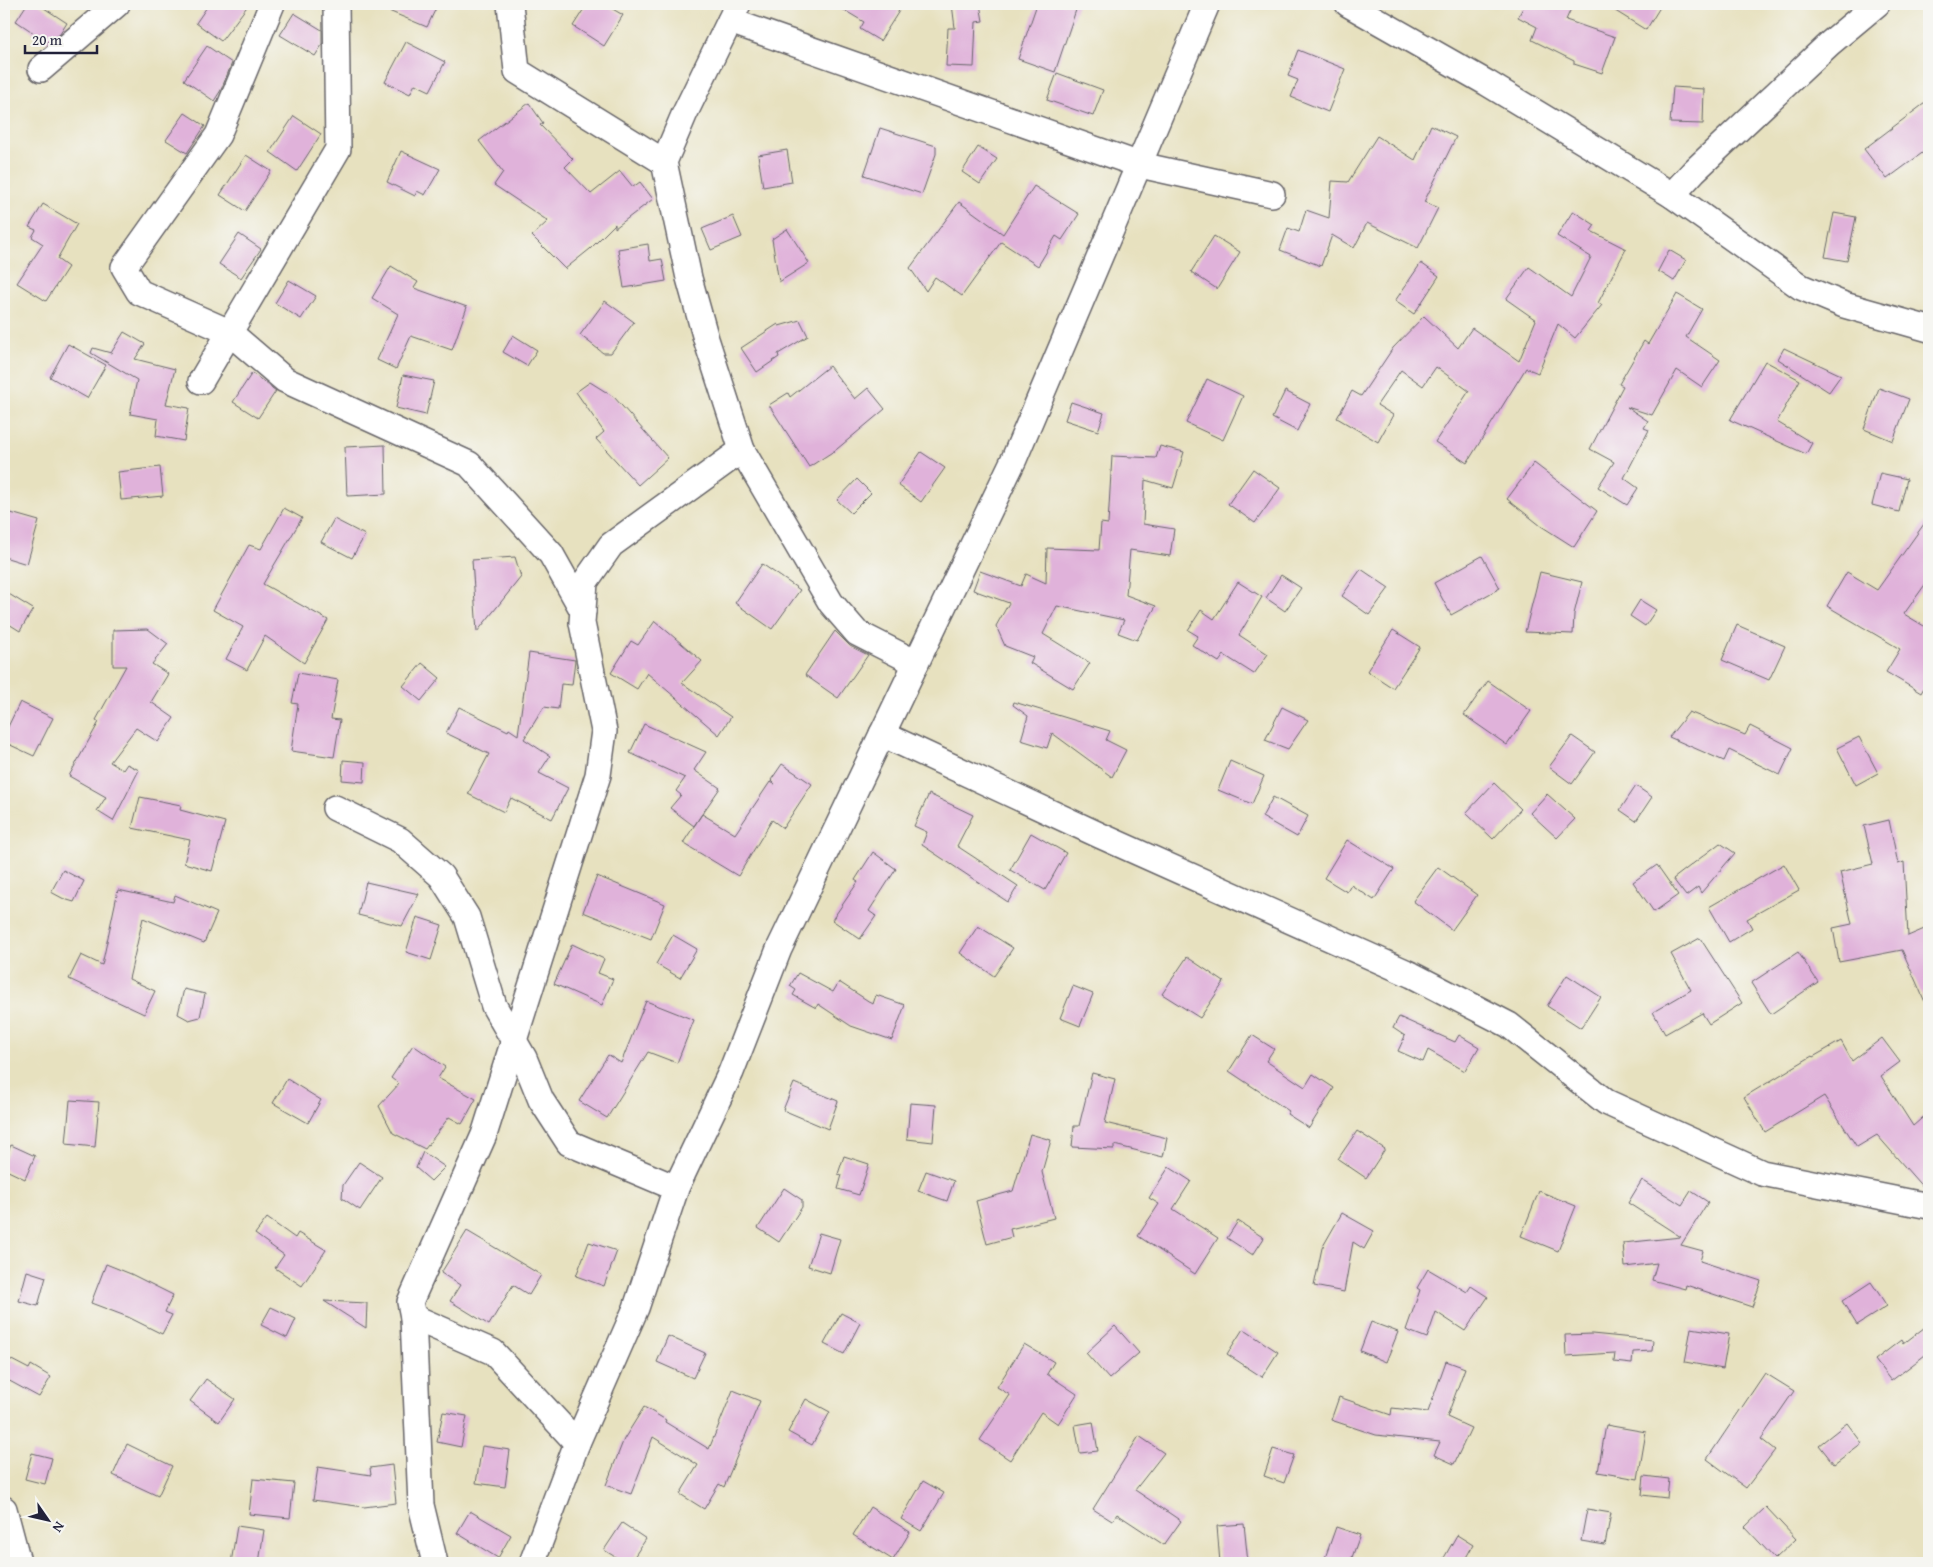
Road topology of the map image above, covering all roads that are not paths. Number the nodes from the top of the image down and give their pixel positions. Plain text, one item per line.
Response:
1 (117, 4) edge
2 (272, 4) edge
3 (336, 4) edge
4 (510, 4) edge
5 (1207, 4) edge
6 (1348, 4) edge
7 (1877, 4) edge
8 (734, 12) edge
9 (41, 69) dead end
10 (664, 162) junction
11 (1140, 165) junction
12 (1272, 194) dead end
13 (1672, 195) junction
14 (1929, 329) edge
15 (230, 332) junction
16 (201, 381) dead end
17 (742, 450) junction
18 (583, 611) junction
19 (916, 664) junction
20 (882, 734) junction
21 (335, 808) dead end
22 (515, 1042) junction
23 (676, 1188) junction
24 (1929, 1206) edge
25 (413, 1317) junction
26 (577, 1443) junction
27 (4, 1509) edge
28 (12, 1559) edge
29 (435, 1563) edge
30 (532, 1563) edge

1 - 9 street
2 - 15 street
3 - 15 street
4 - 10 street
5 - 11 street
6 - 13 street
7 - 13 street
8 - 10 street
8 - 11 street
10 - 17 street
11 - 12 street
11 - 19 street
13 - 14 street
15 - 16 street
15 - 18 street
17 - 18 street
17 - 19 street
18 - 22 street
19 - 20 street
20 - 23 street
20 - 24 street
21 - 22 street
22 - 23 street
22 - 25 street
23 - 26 street
25 - 26 street
25 - 29 street
26 - 30 street
27 - 28 street

